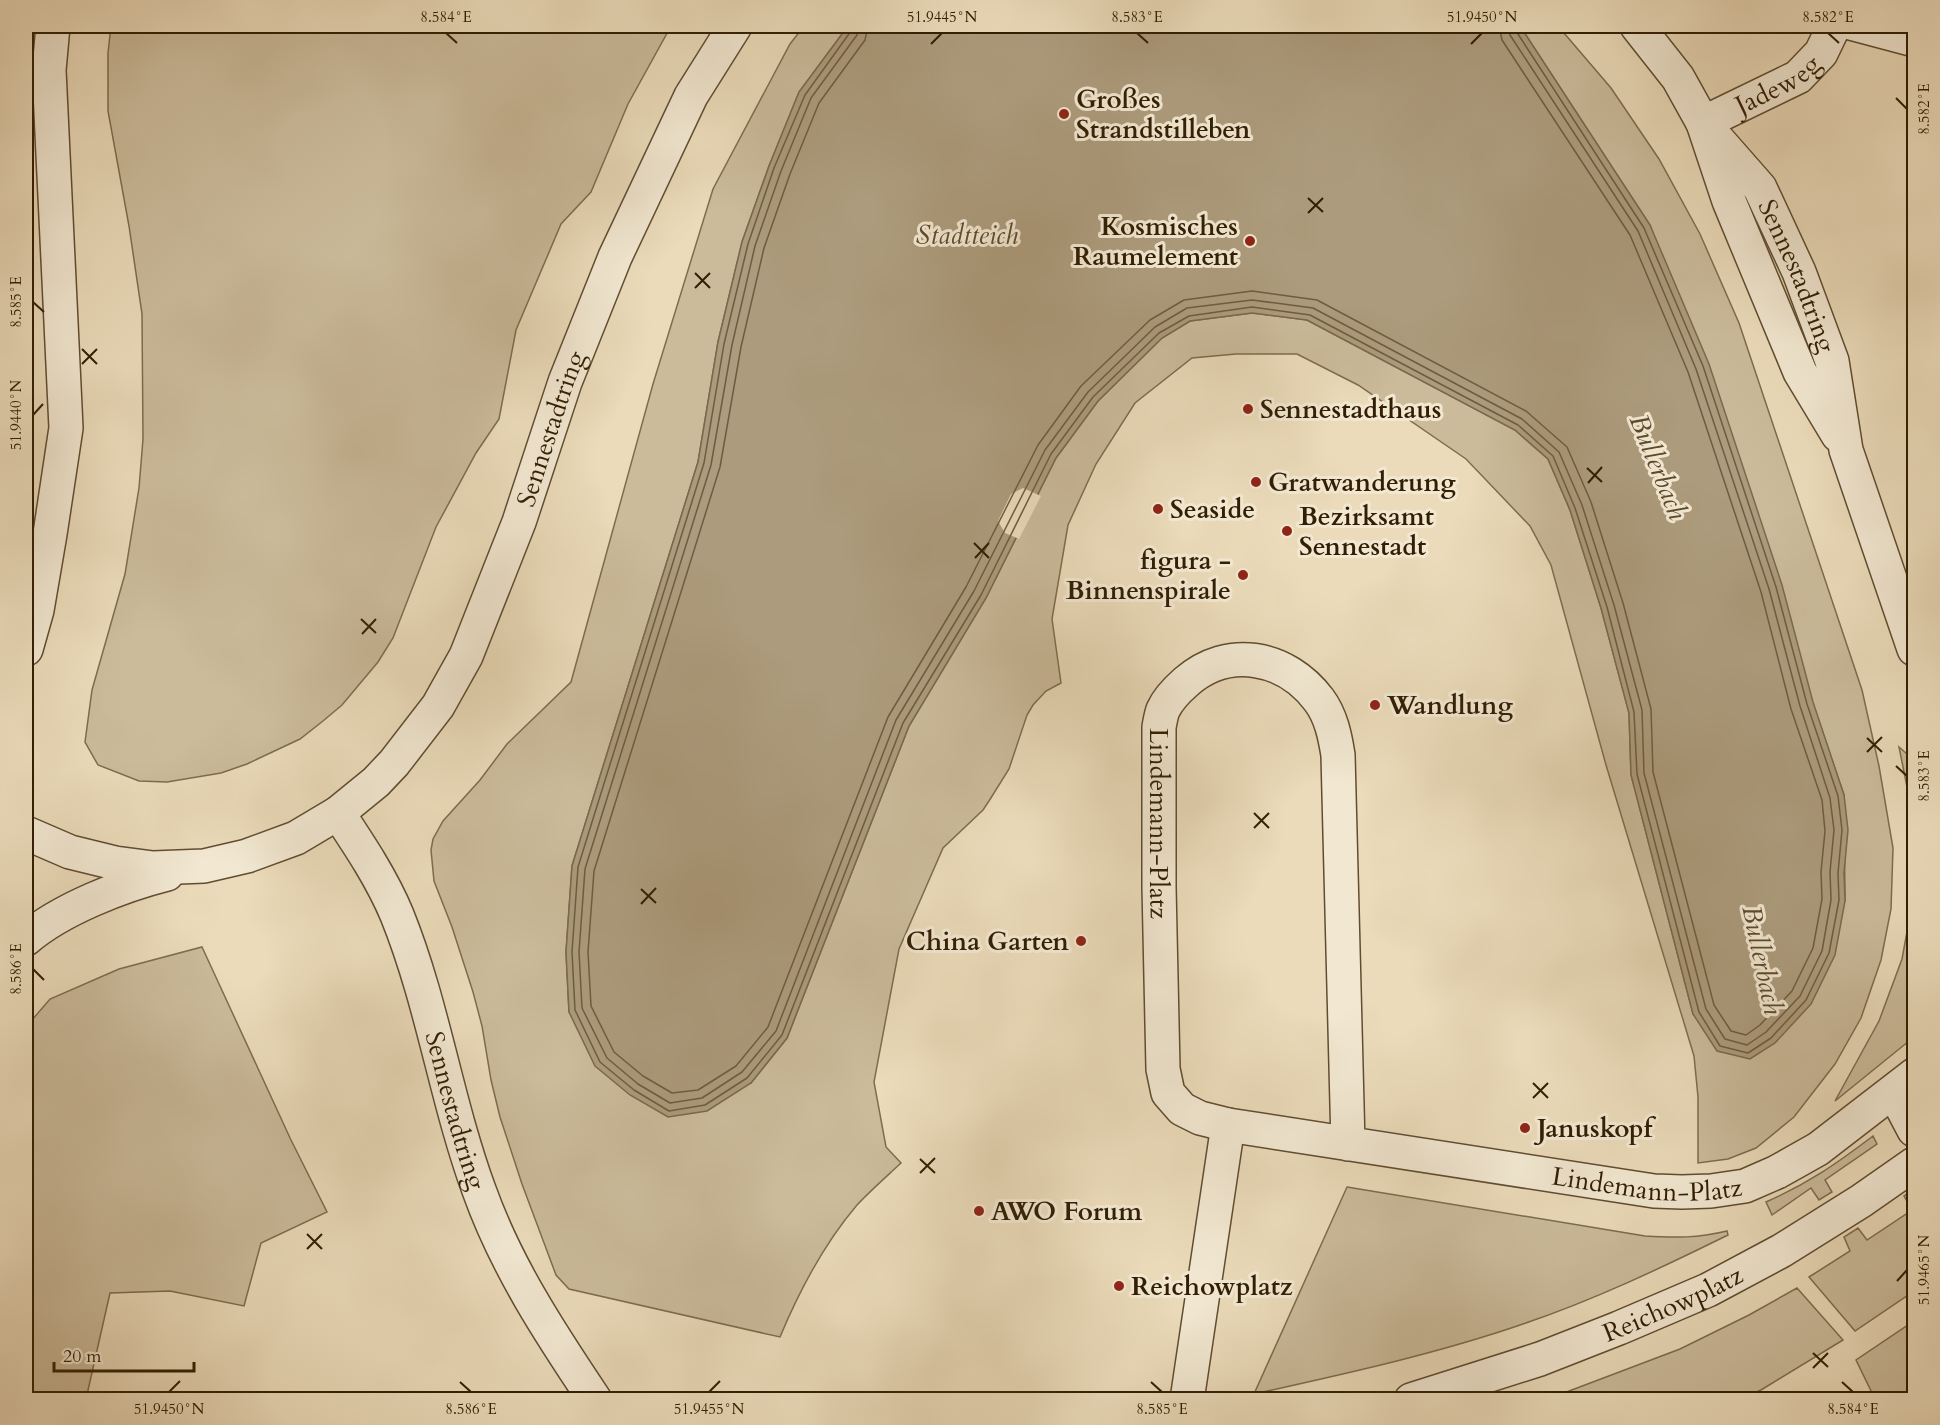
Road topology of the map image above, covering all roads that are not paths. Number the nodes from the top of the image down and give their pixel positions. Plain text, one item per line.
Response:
1 (53, 26) edge
2 (735, 26) edge
3 (1834, 26) edge
4 (1850, 26) edge
5 (1644, 28) edge
6 (1914, 44) edge
7 (1703, 123) junction
8 (26, 649) edge
9 (1914, 649) edge
10 (338, 813) junction
11 (26, 833) edge
12 (204, 866) junction
13 (26, 939) edge
14 (1904, 1084) edge
15 (1228, 1125) junction
16 (1914, 1130) edge
17 (1348, 1144) junction
18 (1914, 1164) edge
19 (595, 1400) edge
20 (1186, 1400) edge
21 (1411, 1400) edge

1 - 8 street
2 - 10 street, Sennestadtring
3 - 7 street, Jadeweg
4 - 6 lane
5 - 7 street, Sennestadtring
7 - 9 street, Sennestadtring
10 - 12 street, Sennestadtring
10 - 19 street, Sennestadtring
11 - 12 street, Sennestadtring
12 - 13 street
14 - 16 street
14 - 17 street, Lindemann-Platz
15 - 17 street, Lindemann-Platz
15 - 17 street, Lindemann-Platz
15 - 20 street
18 - 21 street, Reichowplatz

